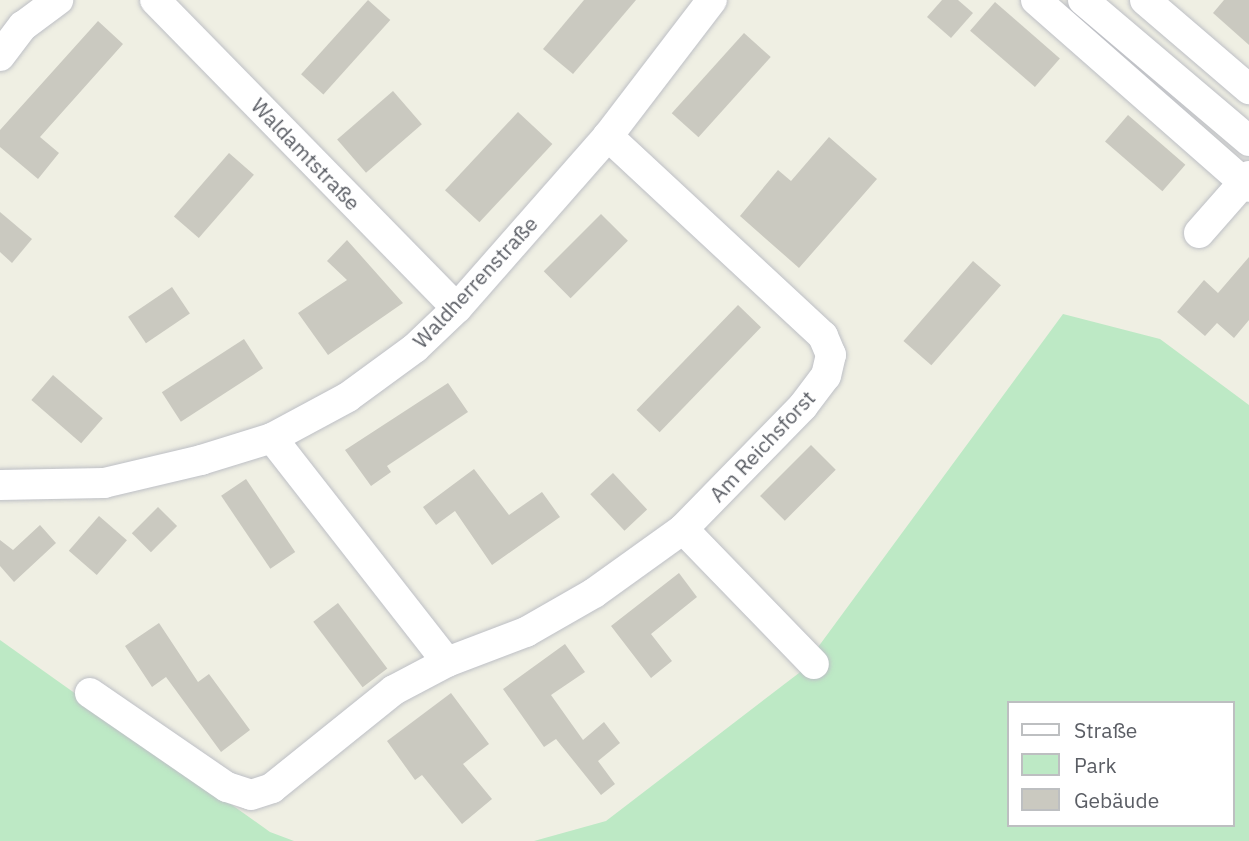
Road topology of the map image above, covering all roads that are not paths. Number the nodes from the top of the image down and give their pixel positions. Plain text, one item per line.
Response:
1 (58, 0) edge
2 (155, 0) edge
3 (712, 0) edge
4 (1036, 0) edge
5 (1083, 0) edge
6 (1145, 0) edge
7 (0, 56) edge
8 (1249, 89) edge
9 (608, 136) junction
10 (1249, 141) edge
11 (1247, 182) edge
12 (1199, 233) dead end
13 (457, 308) junction
14 (272, 438) junction
15 (0, 485) edge
16 (683, 529) junction
17 (447, 663) junction
18 (814, 664) dead end
19 (90, 693) dead end

1 - 7 street
2 - 13 street, Waldamtstraße
3 - 9 street, Waldherrenstraße
4 - 11 street
5 - 10 street
6 - 8 street
9 - 13 street, Waldherrenstraße
9 - 16 street, Am Reichsforst
11 - 12 street
13 - 14 street, Waldherrenstraße
14 - 15 street, Waldherrenstraße
14 - 17 street
16 - 17 street, Am Reichsforst
16 - 18 street
17 - 19 street, Am Reichsforst

